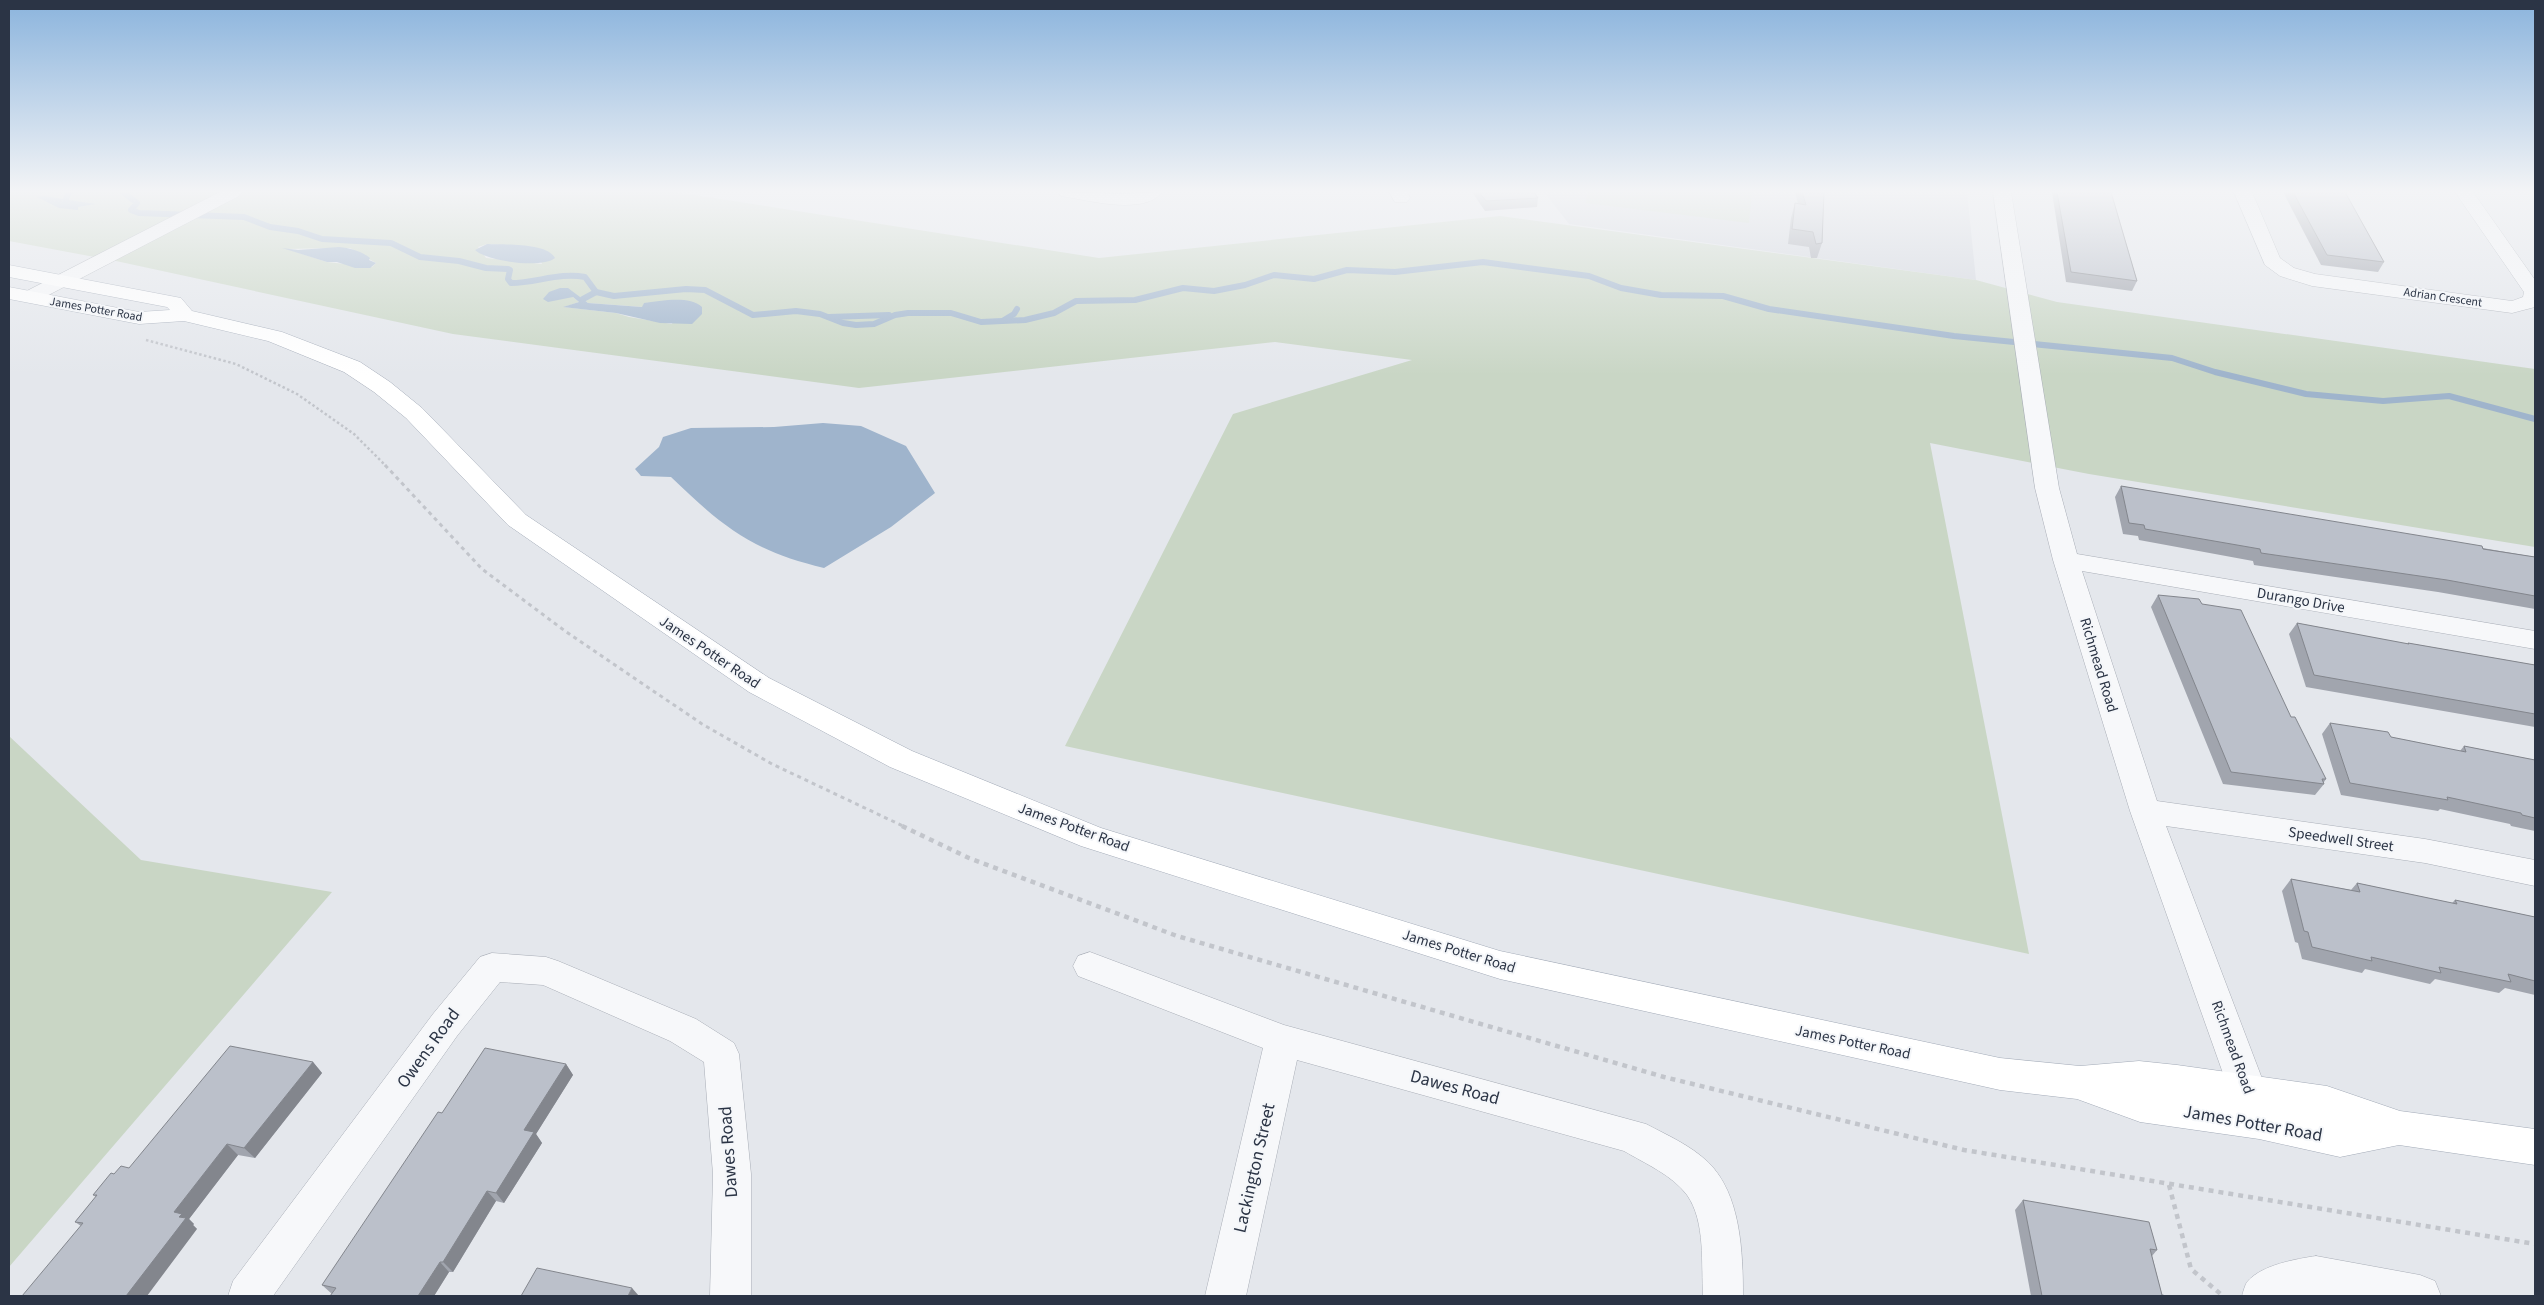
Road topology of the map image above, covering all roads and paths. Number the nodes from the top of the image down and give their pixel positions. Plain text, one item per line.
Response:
1 (115, 253) edge
2 (2011, 253) edge
3 (2269, 253) edge
4 (2507, 253) edge
5 (9, 271) edge
6 (63, 280) junction
7 (9, 293) edge
8 (30, 297) junction
9 (184, 315) junction
10 (139, 338) dead end
11 (2066, 560) junction
12 (2535, 640) edge
13 (2145, 811) junction
14 (2535, 873) edge
15 (1090, 966) dead end
16 (682, 1030) joint
17 (1283, 1040) junction
18 (2254, 1107) junction
19 (2535, 1148) edge
20 (2169, 1185) junction
21 (2535, 1244) edge
22 (248, 1296) edge
23 (731, 1296) edge
24 (1225, 1296) edge
25 (1723, 1296) edge
26 (2223, 1296) edge
27 (2262, 1296) edge
28 (2420, 1296) edge

1 - 6 street
2 - 11 street, Richmead Road
3 - 4 street, Adrian Crescent
5 - 6 main road, James Potter Road
6 - 8 street
6 - 9 main road, James Potter Road
7 - 8 main road, James Potter Road
8 - 9 main road, James Potter Road
9 - 18 main road, James Potter Road
10 - 20 path
11 - 12 street, Durango Drive
11 - 13 street, Richmead Road
13 - 14 street, Speedwell Street
13 - 18 street, Richmead Road
15 - 17 street, Dawes Road
16 - 22 street, Owens Road
16 - 23 street, Dawes Road
17 - 24 street, Lackington Street
17 - 25 street, Dawes Road
18 - 19 main road, James Potter Road
20 - 21 path
20 - 26 path
27 - 28 street

